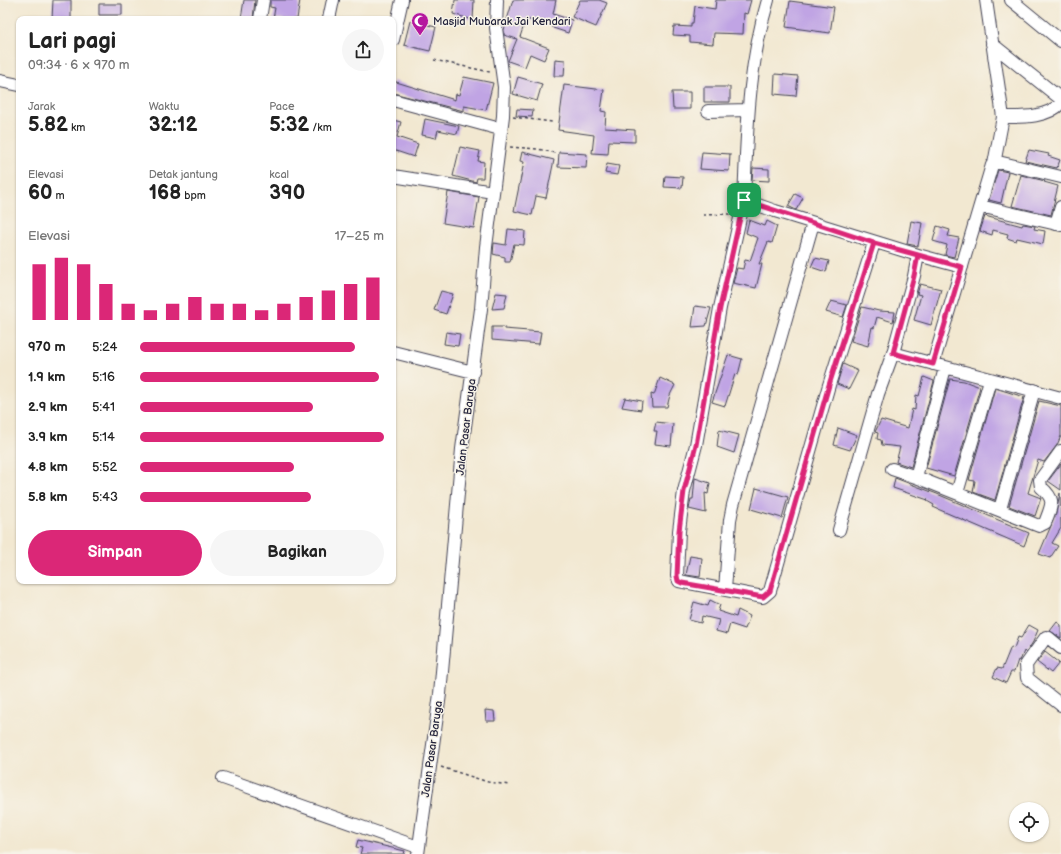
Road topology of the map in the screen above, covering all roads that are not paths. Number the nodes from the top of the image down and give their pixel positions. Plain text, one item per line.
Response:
1 (263, 0) edge
2 (333, 0) edge
3 (402, 0) edge
4 (497, 0) edge
5 (768, 0) edge
6 (986, 0) edge
7 (1011, 0) edge
8 (260, 16) edge
9 (330, 16) edge
10 (396, 27) edge
11 (1061, 41) edge
12 (992, 44) junction
13 (0, 81) edge
14 (16, 84) edge
15 (1061, 100) edge
16 (396, 101) edge
17 (1061, 103) edge
18 (748, 110) junction
19 (708, 111) dead end
20 (1003, 117) junction
21 (500, 129) junction
22 (994, 164) junction
23 (396, 176) edge
24 (1061, 177) edge
25 (493, 192) junction
26 (744, 200) junction
27 (980, 206) junction
28 (1061, 207) edge
29 (813, 223) junction
30 (1059, 224) edge
31 (874, 243) junction
32 (918, 255) junction
33 (962, 267) junction
34 (396, 353) edge
35 (893, 353) junction
36 (933, 364) junction
37 (946, 368) junction
38 (473, 372) junction
39 (990, 380) junction
40 (1034, 390) junction
41 (1061, 398) edge
42 (1061, 451) edge
43 (892, 469) dead end
44 (916, 476) junction
45 (957, 492) junction
46 (1000, 509) junction
47 (839, 530) dead end
48 (725, 590) junction
49 (1061, 648) edge
50 (1061, 705) edge
51 (223, 778) dead end
52 (418, 851) edge

1 - 8 street
2 - 9 street
3 - 10 street
4 - 21 street, Jalan Pasar Baruga
5 - 18 street
6 - 12 street
7 - 11 street
12 - 15 street
12 - 20 street
13 - 14 street
16 - 21 street
17 - 20 street
18 - 19 street
18 - 26 street
20 - 22 street
21 - 25 street, Jalan Pasar Baruga
22 - 24 street
22 - 27 street
23 - 25 street
25 - 38 street, Jalan Pasar Baruga
26 - 29 street
26 - 48 street
27 - 30 street
27 - 33 street
28 - 30 street
29 - 31 street
29 - 48 street
31 - 32 street
31 - 48 street
32 - 33 street
32 - 35 street
33 - 36 street
34 - 38 street
35 - 36 street
35 - 47 street
36 - 37 street
37 - 39 street
37 - 44 street
38 - 52 street, Jalan Pasar Baruga
39 - 40 street
39 - 45 street
40 - 41 street
40 - 46 street
42 - 46 street
43 - 44 street
44 - 45 street
45 - 46 street
49 - 50 street
51 - 52 street

